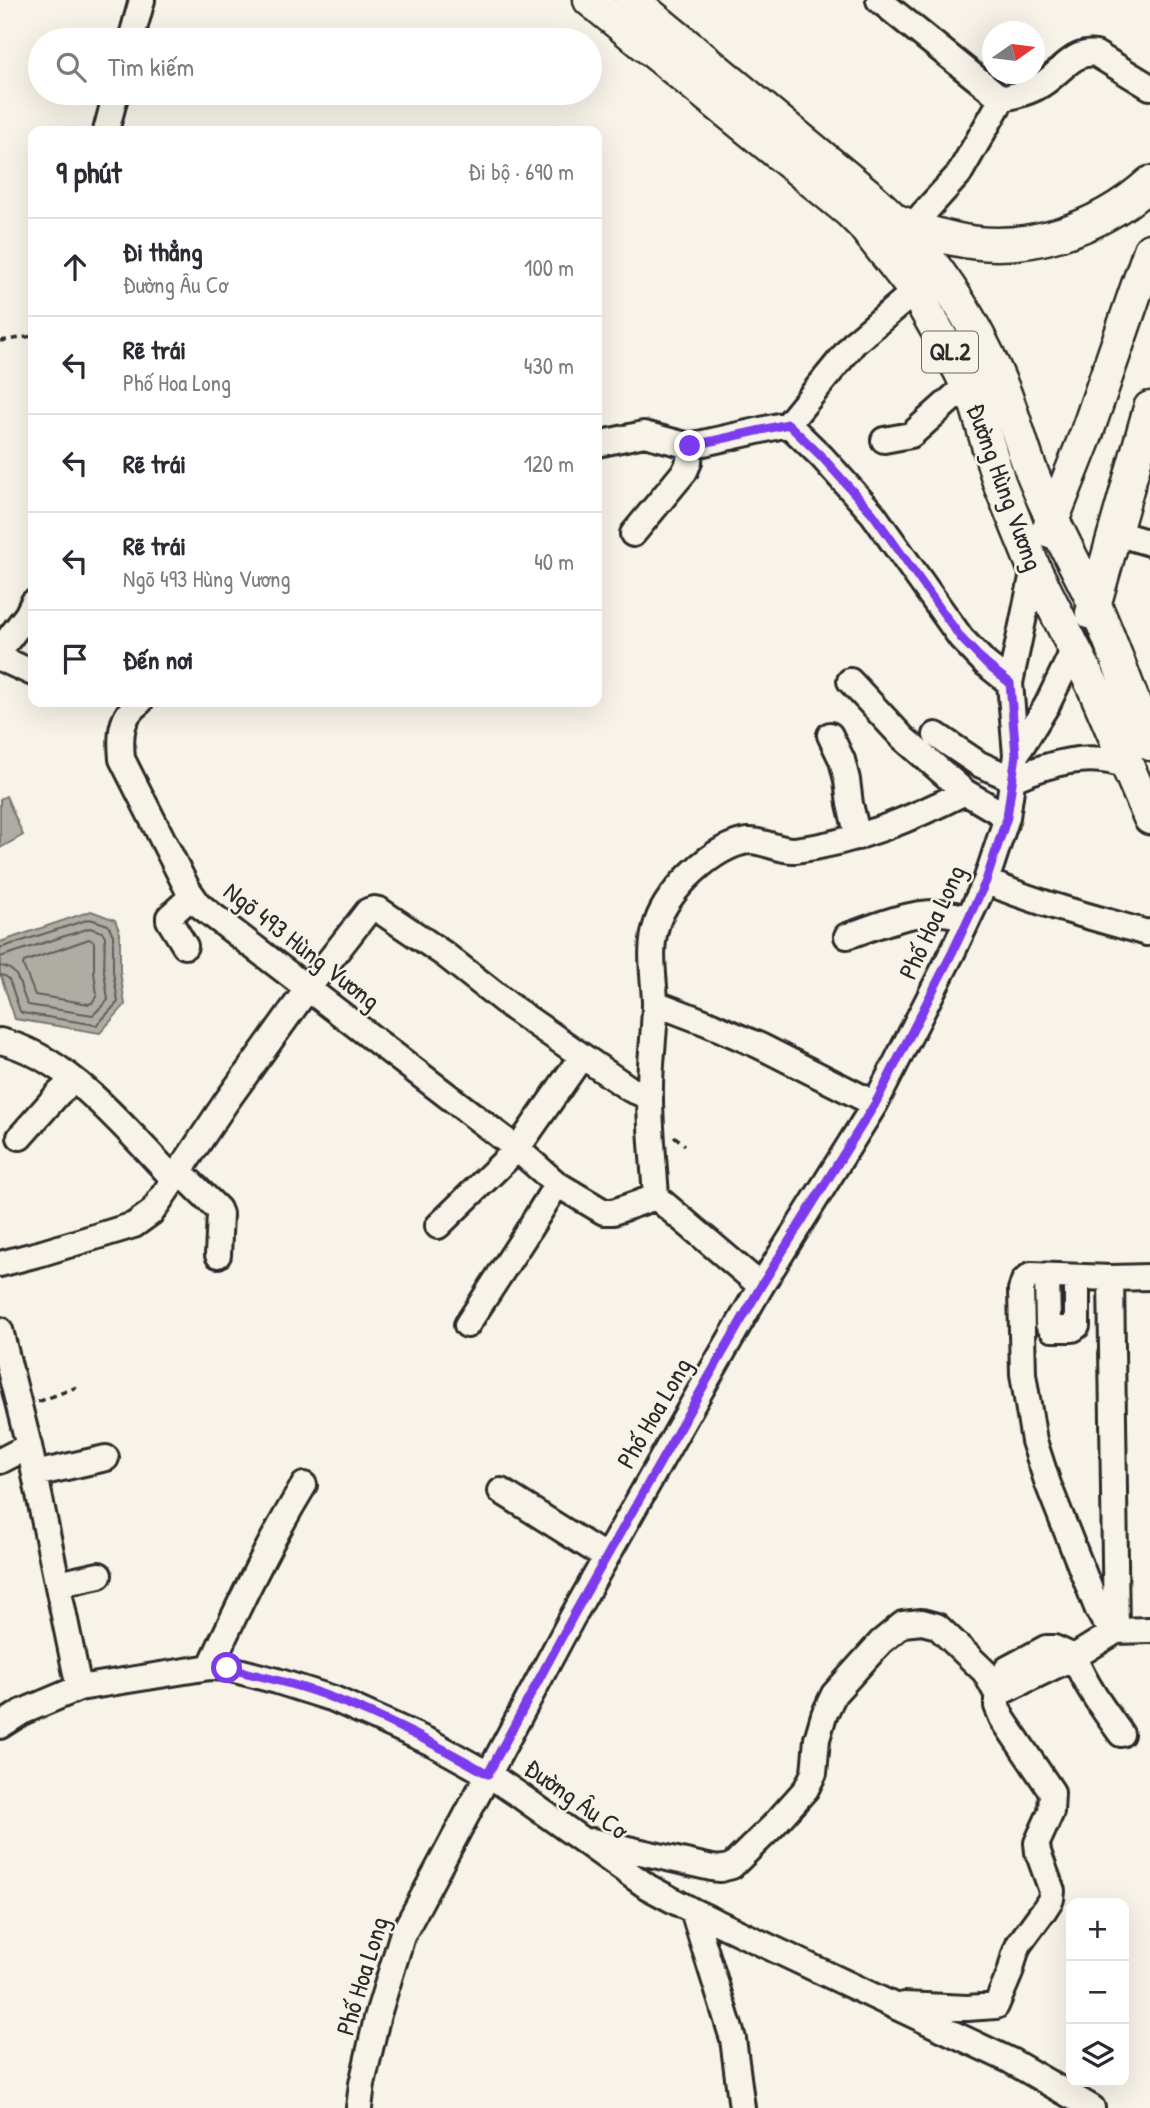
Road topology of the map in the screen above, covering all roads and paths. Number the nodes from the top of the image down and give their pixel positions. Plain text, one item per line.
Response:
1 (142, 0) edge
2 (590, 0) edge
3 (632, 0) edge
4 (878, 0) edge
5 (134, 28) edge
6 (1150, 87) edge
7 (1002, 99) junction
8 (113, 105) edge
9 (107, 126) edge
10 (1150, 183) edge
11 (894, 230) junction
12 (1150, 250) edge
13 (915, 291) junction
14 (28, 337) edge
15 (0, 341) edge
16 (967, 385) junction
17 (1150, 408) edge
18 (788, 424) junction
19 (884, 440) dead end
20 (602, 443) edge
21 (690, 446) junction
22 (1052, 520) junction
23 (1115, 533) junction
24 (634, 534) dead end
25 (1150, 543) edge
26 (1034, 568) junction
27 (1096, 606) junction
28 (28, 613) edge
29 (1074, 649) junction
30 (0, 650) edge
31 (0, 658) edge
32 (28, 671) edge
33 (850, 681) dead end
34 (1010, 683) junction
35 (1139, 687) edge
36 (125, 707) edge
37 (830, 735) dead end
38 (936, 735) dead end
39 (1150, 744) edge
40 (1016, 755) junction
41 (1128, 767) junction
42 (1013, 779) junction
43 (965, 792) junction
44 (1007, 817) junction
45 (1150, 818) edge
46 (859, 837) junction
47 (986, 881) junction
48 (192, 896) junction
49 (968, 918) junction
50 (1149, 935) edge
51 (847, 936) dead end
52 (185, 946) dead end
53 (308, 988) junction
54 (655, 1003) junction
55 (0, 1041) edge
56 (582, 1056) junction
57 (74, 1080) junction
58 (650, 1097) junction
59 (875, 1104) junction
60 (20, 1137) dead end
61 (517, 1149) junction
62 (176, 1174) junction
63 (557, 1184) junction
64 (656, 1198) junction
65 (438, 1226) dead end
66 (218, 1255) dead end
67 (0, 1264) edge
68 (1047, 1276) junction
69 (1077, 1277) junction
70 (1150, 1277) edge
71 (1111, 1278) junction
72 (761, 1286) junction
73 (467, 1325) dead end
74 (0, 1330) edge
75 (77, 1387) dead end
76 (20, 1409) junction
77 (29, 1446) junction
78 (106, 1458) dead end
79 (0, 1461) edge
80 (35, 1474) junction
81 (304, 1485) dead end
82 (501, 1491) dead end
83 (606, 1557) junction
84 (99, 1575) dead end
85 (58, 1584) junction
86 (1150, 1630) edge
87 (1116, 1632) junction
88 (1074, 1657) junction
89 (210, 1667) junction
90 (1007, 1669) dead end
91 (79, 1688) junction
92 (997, 1694) junction
93 (0, 1726) edge
94 (1121, 1734) dead end
95 (488, 1774) junction
96 (581, 1839) junction
97 (693, 1911) junction
98 (889, 2004) junction
99 (359, 2108) edge
100 (742, 2108) edge
101 (1092, 2108) edge

1 - 5 street
2 - 11 main road, Đường Hùng Vương / QL.2
3 - 11 main road, Đường Hùng Vương / QL.2
4 - 7 street
6 - 7 street
7 - 11 street
8 - 9 street
10 - 11 main road
11 - 13 main road, Đường Hùng Vương / QL.2
11 - 22 main road, Đường Hùng Vương / QL.2
12 - 22 main road
13 - 16 main road, Đường Hùng Vương / QL.2
13 - 18 street
14 - 15 path
16 - 19 street
16 - 26 main road, Đường Hùng Vương / QL.2
17 - 23 main road
18 - 21 street
18 - 34 street
20 - 21 street
21 - 24 street
22 - 26 main road
22 - 27 main road, Đường Hùng Vương / QL.2
23 - 25 street
23 - 27 main road
26 - 29 main road, Đường Hùng Vương / QL.2
26 - 34 street, Phố Hoa Long
27 - 29 main road
27 - 35 main road, Đường Hùng Vương / QL.2
28 - 30 street
29 - 40 street, Phố Hoa Long
29 - 41 main road, Đường Hùng Vương / QL.2
31 - 32 street
33 - 43 street
34 - 40 street, Phố Hoa Long
35 - 39 main road, Đường Hùng Vương / QL.2
36 - 48 street, Ngõ 493 Hùng Vương
37 - 46 street
38 - 42 street
40 - 42 street, Phố Hoa Long
41 - 42 street
41 - 45 main road, Đường Hùng Vương / QL.2
42 - 44 street, Phố Hoa Long
43 - 44 street
43 - 46 street
44 - 47 street, Phố Hoa Long
46 - 54 street
47 - 49 street, Phố Hoa Long
47 - 50 street
48 - 52 street
48 - 53 street, Ngõ 493 Hùng Vương
49 - 51 street
49 - 59 street, Phố Hoa Long
53 - 56 street
53 - 61 street, Ngõ 493 Hùng Vương
53 - 62 street
54 - 58 street
54 - 59 street
55 - 57 street
56 - 58 street
56 - 61 street
57 - 60 street
57 - 62 street
58 - 64 street
59 - 72 street, Phố Hoa Long
61 - 63 street, Ngõ 493 Hùng Vương
61 - 65 street
62 - 66 street
62 - 67 street
63 - 64 street, Ngõ 493 Hùng Vương
63 - 73 street
64 - 72 street
68 - 69 street
68 - 69 street
68 - 87 street
69 - 71 street
70 - 71 street
71 - 87 street
72 - 83 street, Phố Hoa Long
74 - 76 street
75 - 76 path
76 - 77 street
77 - 79 street
77 - 80 street
78 - 80 street
80 - 85 street
81 - 89 street
82 - 83 street
83 - 95 street, Phố Hoa Long
84 - 85 street
85 - 91 street
86 - 87 street
87 - 88 street
88 - 90 street
88 - 92 street
88 - 94 street
89 - 91 street, Đường Âu Cơ
89 - 95 street, Đường Âu Cơ
91 - 93 street, Đường Âu Cơ
92 - 96 street
92 - 98 street
95 - 96 street, Đường Âu Cơ
95 - 99 street, Phố Hoa Long
96 - 97 street, Đường Âu Cơ
97 - 98 street, Đường Âu Cơ
97 - 100 street
98 - 101 street, Đường Âu Cơ

